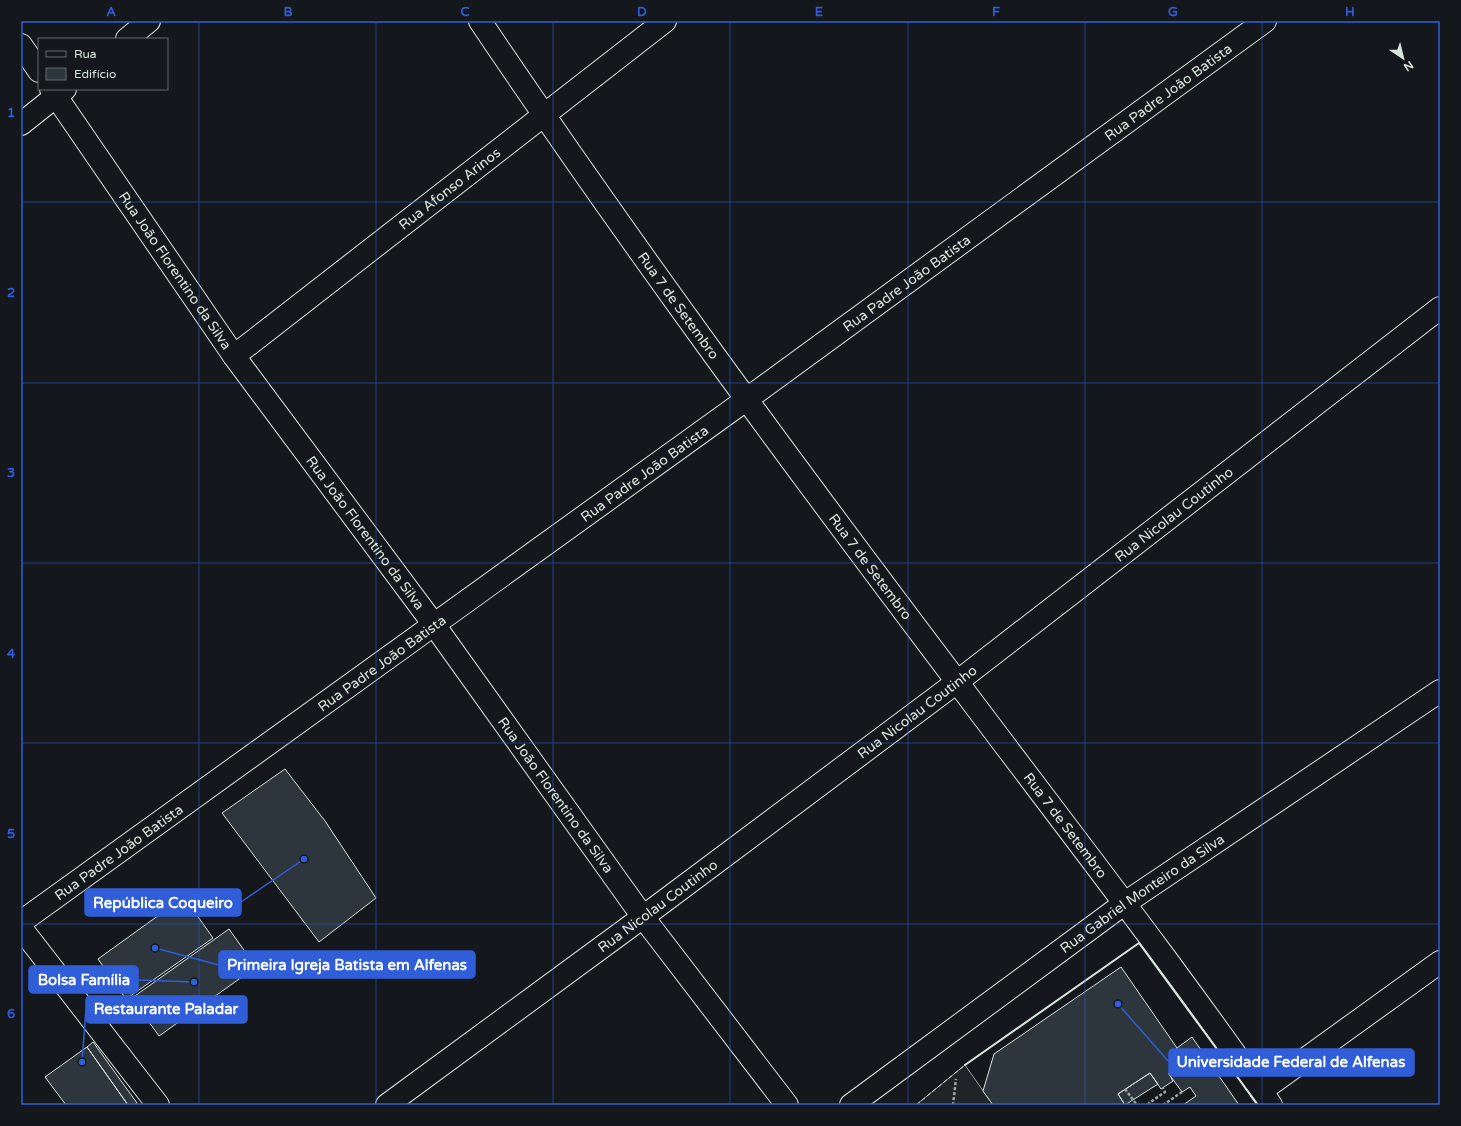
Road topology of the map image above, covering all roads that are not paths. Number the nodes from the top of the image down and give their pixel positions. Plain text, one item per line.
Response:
1 (149, 21) edge
2 (480, 21) edge
3 (665, 21) edge
4 (1264, 21) edge
5 (128, 38) edge
6 (21, 45) edge
7 (38, 70) edge
8 (57, 91) edge
9 (544, 116) junction
10 (21, 124) edge
11 (1440, 308) edge
12 (234, 356) junction
13 (748, 400) junction
14 (435, 626) junction
15 (956, 682) junction
16 (1440, 691) edge
17 (1125, 903) junction
18 (643, 917) junction
19 (21, 922) edge
20 (21, 928) edge
21 (1440, 962) edge
22 (1266, 1098) edge
23 (158, 1105) edge
24 (387, 1105) edge
25 (787, 1105) edge
26 (852, 1105) edge

1 - 5 street
2 - 9 street, Rua 7 de Setembro
3 - 9 street, Rua Afonso Arinos
4 - 13 street, Rua Padre João Batista
6 - 7 street
8 - 10 street
8 - 12 street, Rua João Florentino da Silva
9 - 12 street, Rua Afonso Arinos
9 - 13 street, Rua 7 de Setembro
11 - 15 street, Rua Nicolau Coutinho
12 - 14 street, Rua João Florentino da Silva
13 - 14 street, Rua Padre João Batista
13 - 15 street, Rua 7 de Setembro
14 - 18 street, Rua João Florentino da Silva
14 - 19 street, Rua Padre João Batista
15 - 17 street, Rua 7 de Setembro
15 - 18 street, Rua Nicolau Coutinho
16 - 17 street, Rua Gabriel Monteiro da Silva
17 - 22 street, Rua 7 de Setembro
17 - 26 street, Rua Gabriel Monteiro da Silva
18 - 24 street, Rua Nicolau Coutinho
18 - 25 street, Rua João Florentino da Silva
20 - 23 street
21 - 22 street

